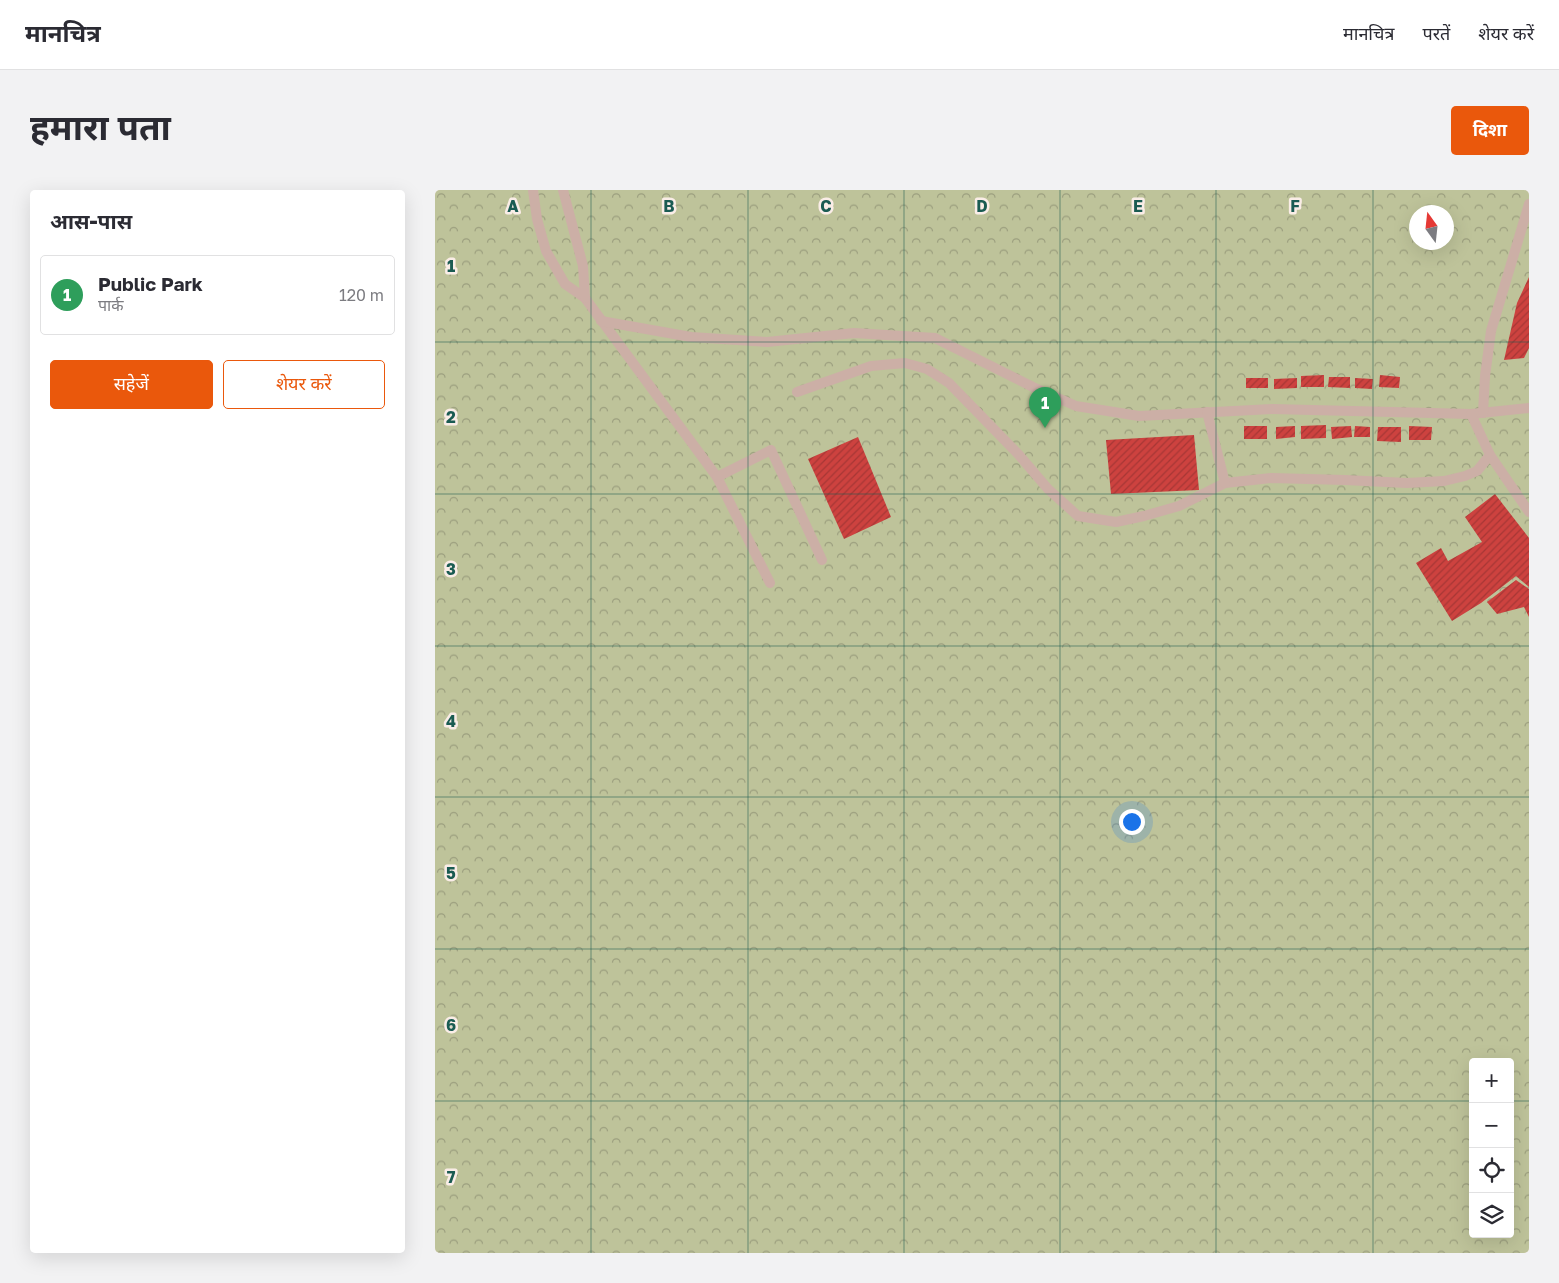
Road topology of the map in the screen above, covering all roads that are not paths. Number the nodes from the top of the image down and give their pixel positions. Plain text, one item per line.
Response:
1 (533, 190) edge
2 (563, 190) edge
3 (1529, 204) edge
4 (585, 298) junction
5 (601, 321) junction
6 (797, 392) dead end
7 (1529, 408) edge
8 (1207, 412) junction
9 (1483, 413) junction
10 (1471, 414) junction
11 (1490, 455) junction
12 (717, 477) junction
13 (1225, 483) junction
14 (1529, 512) edge
15 (822, 560) dead end
16 (771, 583) dead end

1 - 4 lane
2 - 4 lane
3 - 9 lane
4 - 5 lane
5 - 8 lane
5 - 12 lane
6 - 13 lane
7 - 9 lane
8 - 10 lane
8 - 13 lane
9 - 10 lane
10 - 11 lane
11 - 13 lane
11 - 14 lane
12 - 15 lane
12 - 16 lane

